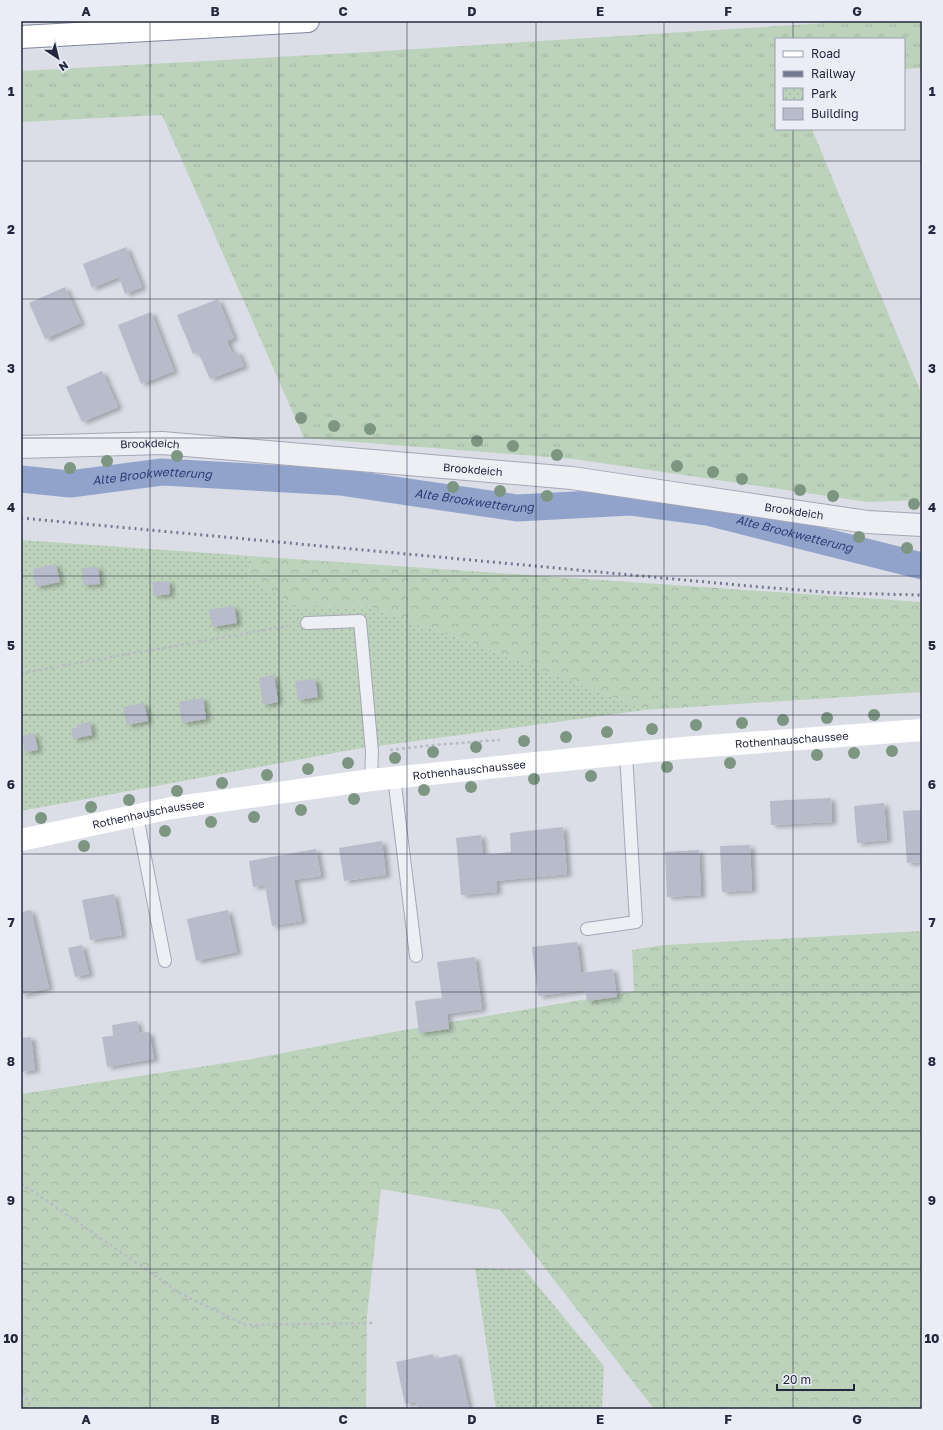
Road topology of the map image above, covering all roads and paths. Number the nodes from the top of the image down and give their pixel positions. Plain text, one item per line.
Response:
1 (308, 21) edge
2 (21, 37) edge
3 (21, 447) edge
4 (922, 525) edge
5 (307, 623) joint
6 (21, 673) edge
7 (922, 730) edge
8 (626, 754) junction
9 (394, 777) junction
10 (371, 780) junction
11 (137, 816) junction
12 (21, 840) edge
13 (587, 929) dead end
14 (416, 956) dead end
15 (165, 961) dead end
16 (21, 1183) edge
17 (375, 1322) dead end
18 (21, 1386) edge
19 (32, 1409) edge

1 - 2 main road
3 - 4 street, Brookdeich
5 - 6 path
5 - 10 lane
7 - 8 main road, Rothenhauschaussee
8 - 9 main road, Rothenhauschaussee
8 - 13 lane
9 - 10 main road, Rothenhauschaussee
9 - 14 lane
10 - 11 main road, Rothenhauschaussee
11 - 12 main road, Rothenhauschaussee
11 - 15 lane
16 - 17 path
18 - 19 path

